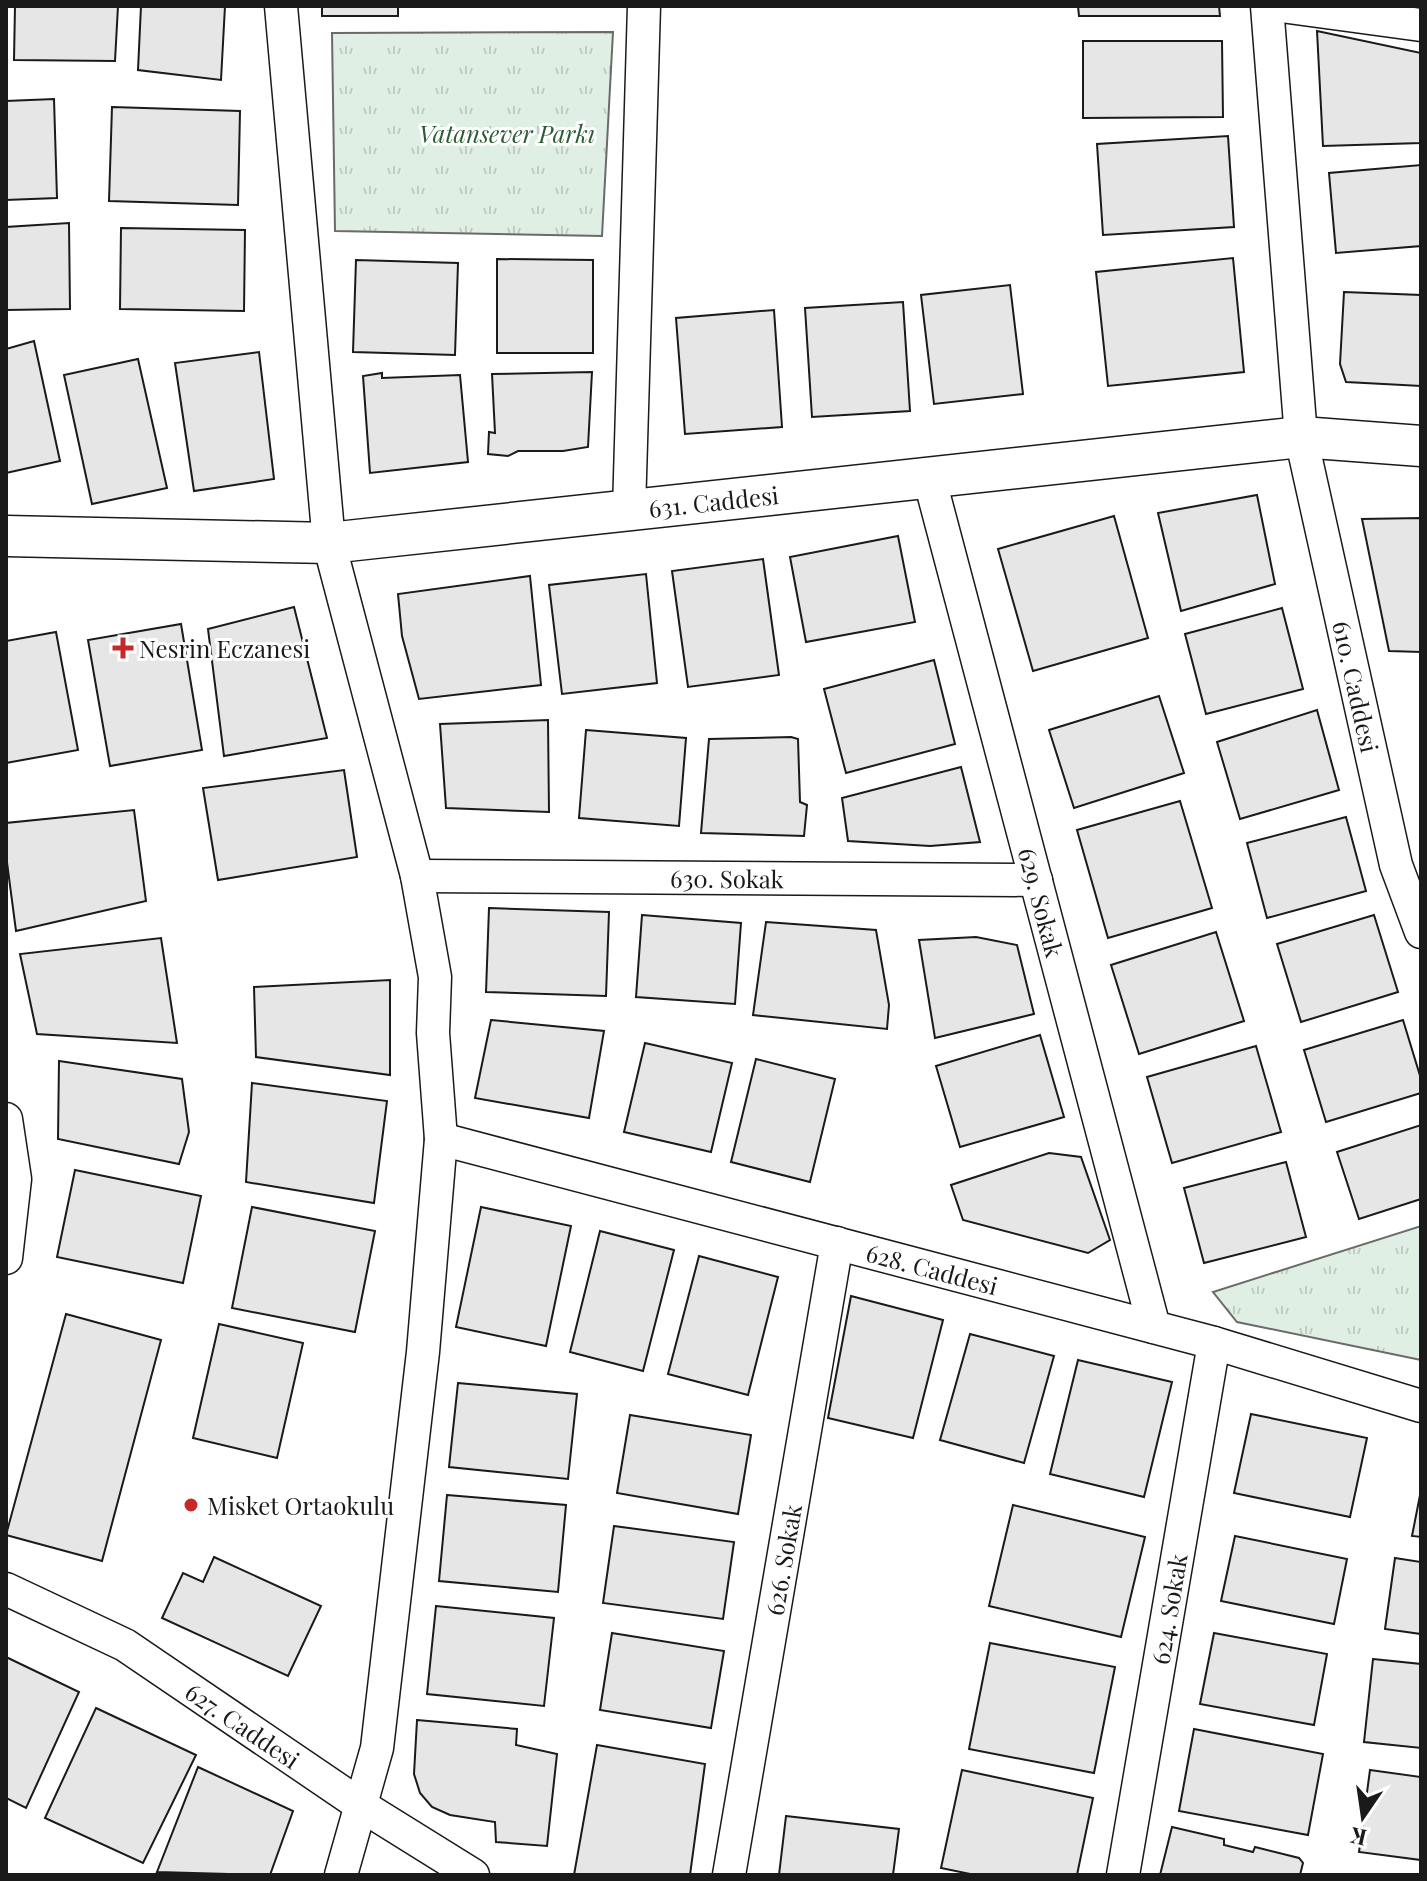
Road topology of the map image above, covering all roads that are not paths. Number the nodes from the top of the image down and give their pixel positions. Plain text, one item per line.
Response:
1 (281, 6) edge
2 (644, 6) edge
3 (1267, 6) edge
4 (1281, 6) edge
5 (1421, 25) edge
6 (1301, 437) junction
7 (1421, 446) edge
8 (929, 477) junction
9 (629, 510) junction
10 (6, 536) edge
11 (329, 543) junction
12 (1408, 866) edge
13 (417, 876) junction
14 (1036, 880) junction
15 (1421, 932) edge
16 (6, 1119) edge
17 (441, 1139) junction
18 (837, 1243) junction
19 (6, 1258) edge
20 (1154, 1327) junction
21 (1214, 1343) junction
22 (1421, 1406) edge
23 (6, 1589) edge
24 (362, 1806) junction
25 (341, 1875) edge
26 (473, 1875) edge
27 (729, 1875) edge
28 (1123, 1875) edge

1 - 11 street
2 - 9 street
3 - 6 street, 610. Caddesi
4 - 5 street
6 - 7 street, 631. Caddesi
6 - 8 street, 631. Caddesi
6 - 12 street, 610. Caddesi
8 - 9 street, 631. Caddesi
8 - 14 street, 629. Sokak
9 - 11 street, 631. Caddesi
10 - 11 street, 631. Caddesi
11 - 13 street
12 - 15 street, 610. Caddesi
13 - 14 street, 630. Sokak
13 - 17 street
14 - 20 street, 629. Sokak
16 - 19 street
17 - 18 street, 628. Caddesi
17 - 24 street
18 - 20 street, 628. Caddesi
18 - 27 street, 626. Sokak
20 - 21 street, 628. Caddesi
21 - 22 street, 628. Caddesi
21 - 28 street, 624. Sokak
23 - 24 street, 627. Caddesi
24 - 25 street
24 - 26 street, 627. Caddesi

